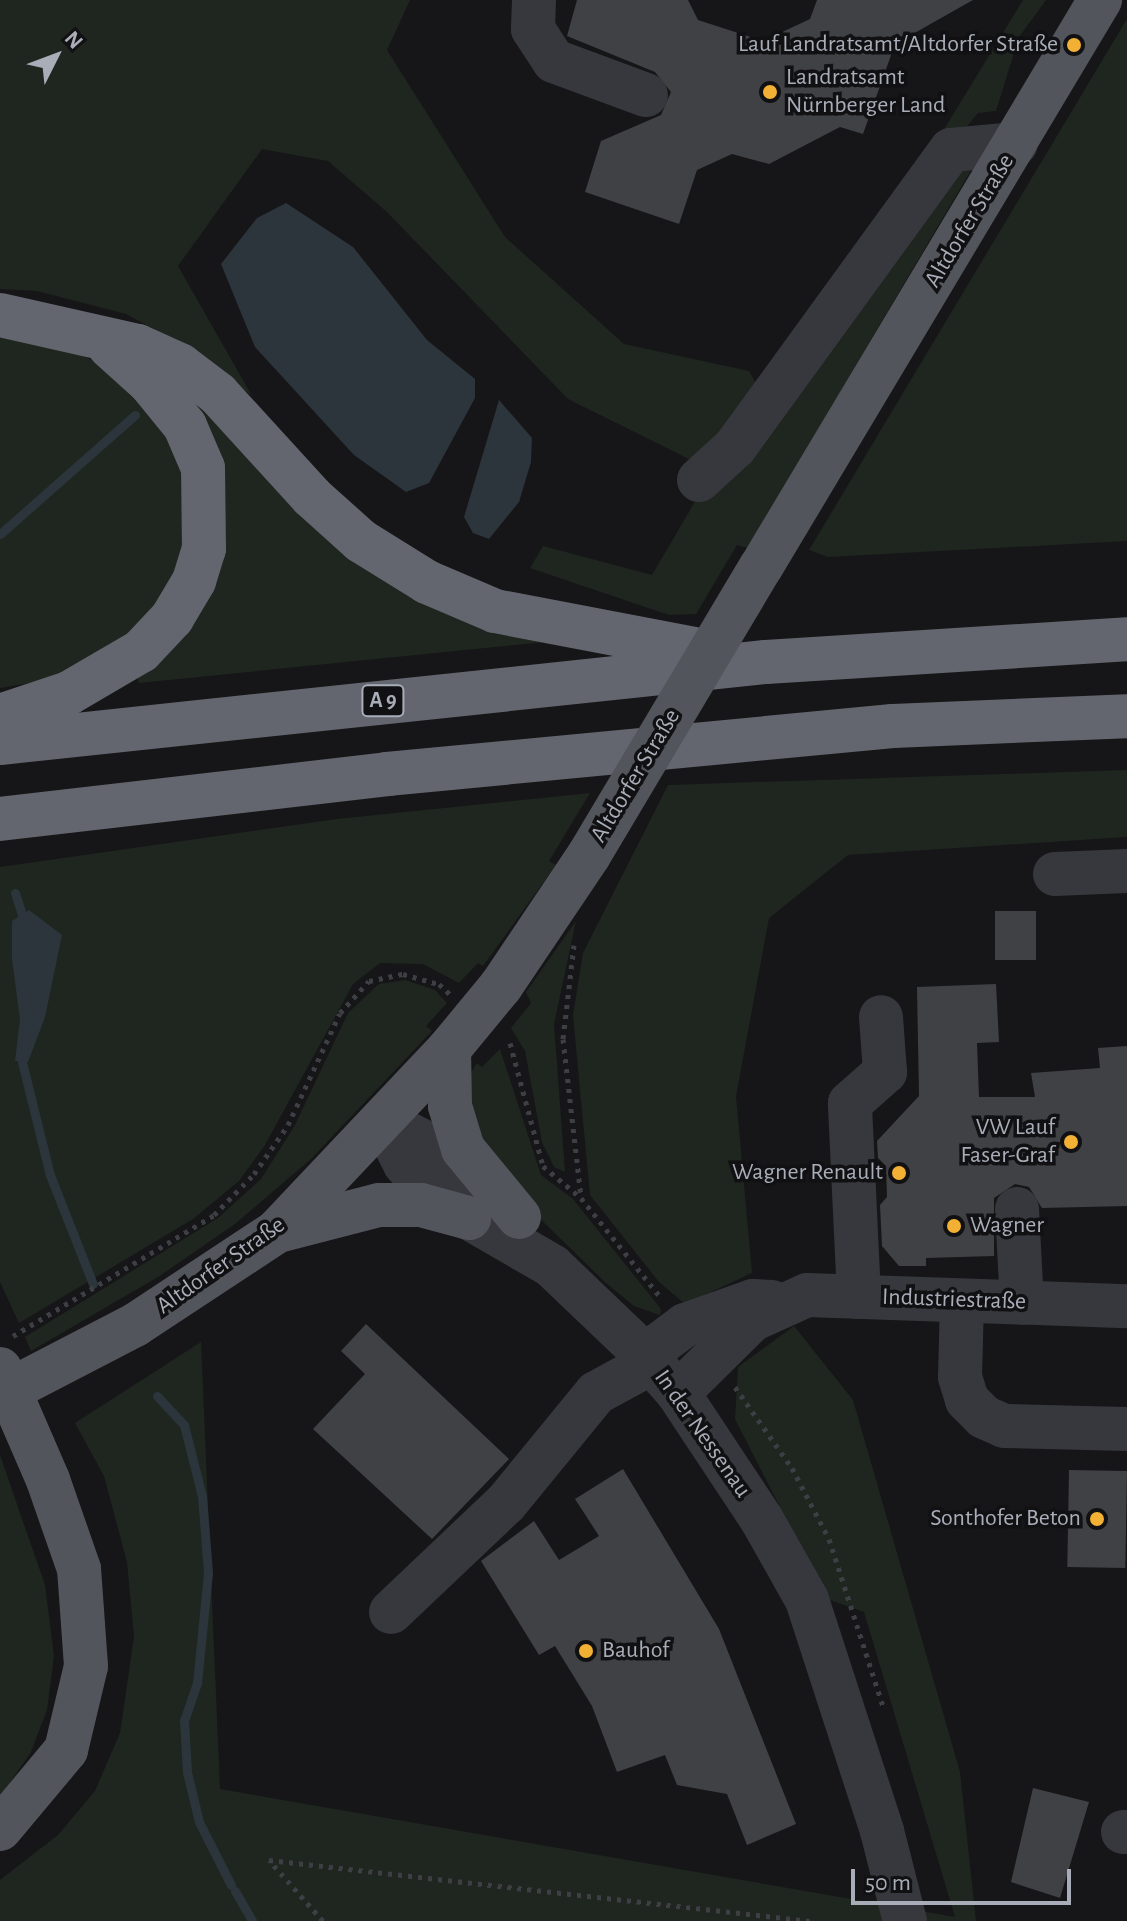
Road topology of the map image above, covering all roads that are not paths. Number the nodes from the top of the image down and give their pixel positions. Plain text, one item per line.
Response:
1 (534, 0) edge
2 (1100, 0) edge
3 (646, 95) dead end
4 (1016, 144) junction
5 (0, 315) edge
6 (98, 336) junction
7 (699, 480) dead end
8 (1127, 639) edge
9 (766, 662) junction
10 (0, 716) edge
11 (1127, 716) edge
12 (0, 743) edge
13 (0, 819) edge
14 (1127, 871) edge
15 (1055, 874) dead end
16 (881, 1017) dead end
17 (449, 1049) junction
18 (383, 1121) junction
19 (1017, 1209) dead end
20 (519, 1217) junction
21 (469, 1218) junction
22 (276, 1232) junction
23 (552, 1266) junction
24 (859, 1297) junction
25 (962, 1301) junction
26 (782, 1303) junction
27 (1022, 1303) junction
28 (1127, 1306) edge
29 (0, 1369) edge
30 (658, 1370) junction
31 (0, 1395) edge
32 (1127, 1429) edge
33 (391, 1612) dead end
34 (0, 1829) edge
35 (905, 1921) edge

1 - 3 street
2 - 4 main road, Altdorfer Straße
4 - 7 street
4 - 17 main road, Altdorfer Straße, bridge
5 - 6 highway
6 - 9 highway
6 - 10 highway
8 - 9 highway, A 9
9 - 12 highway, A 9
11 - 13 highway
14 - 15 street
16 - 24 street
17 - 18 main road, Altdorfer Straße
17 - 20 main road
18 - 20 street, In der Nessenau
18 - 21 street, In der Nessenau
18 - 22 main road, Altdorfer Straße
19 - 27 street
20 - 23 street, In der Nessenau
21 - 22 main road
21 - 23 street, In der Nessenau
22 - 31 main road, Altdorfer Straße
23 - 30 street, In der Nessenau
24 - 25 street, Industriestraße
24 - 26 street, Industriestraße
25 - 27 street, Industriestraße
25 - 32 street
26 - 30 street, Industriestraße
26 - 30 street, Industriestraße
27 - 28 street, Industriestraße
29 - 34 main road, bridge
30 - 33 street
30 - 35 street, In der Nessenau

